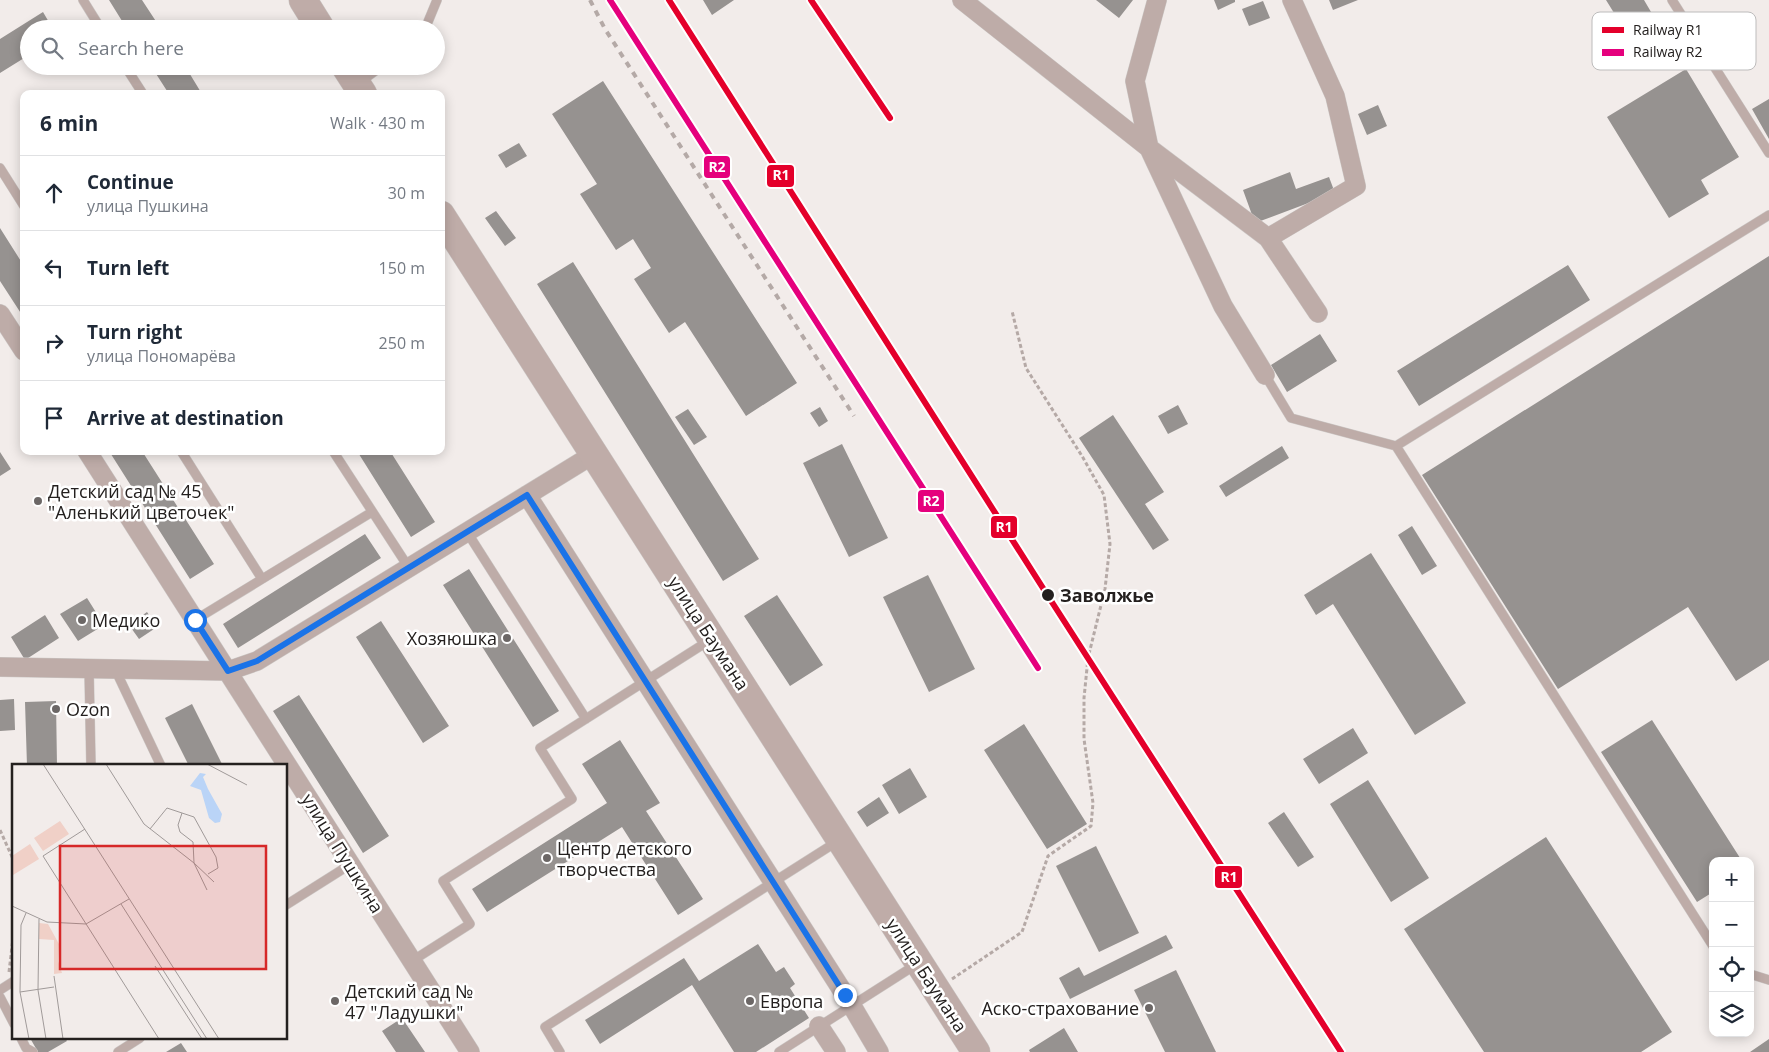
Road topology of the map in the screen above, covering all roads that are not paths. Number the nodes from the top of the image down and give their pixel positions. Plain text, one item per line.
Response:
1 (83, 0) edge
2 (303, 0) edge
3 (437, 0) edge
4 (962, 0) edge
5 (1156, 0) edge
6 (1292, 0) edge
7 (1672, 0) edge
8 (1680, 12) edge
9 (95, 20) edge
10 (315, 20) edge
11 (429, 20) edge
12 (1716, 70) edge
13 (131, 75) edge
14 (141, 90) edge
15 (1148, 148) junction
16 (1769, 153) edge
17 (0, 168) edge
18 (20, 200) edge
19 (1769, 215) edge
20 (445, 221) edge
21 (1268, 238) junction
22 (0, 314) edge
23 (1318, 314) dead end
24 (20, 345) edge
25 (1265, 375) joint
26 (1396, 446) junction
27 (594, 454) junction
28 (91, 455) edge
29 (183, 455) edge
30 (336, 455) edge
31 (527, 495) junction
32 (372, 512) junction
33 (467, 532) junction
34 (408, 568) junction
35 (262, 579) junction
36 (195, 620) junction
37 (712, 639) junction
38 (0, 667) edge
39 (89, 669) junction
40 (115, 669) junction
41 (228, 671) junction
42 (646, 682) junction
43 (586, 719) junction
44 (91, 764) edge
45 (160, 764) edge
46 (287, 764) edge
47 (288, 766) edge
48 (841, 840) junction
49 (350, 864) junction
50 (774, 882) junction
51 (288, 904) edge
52 (1709, 940) edge
53 (412, 961) junction
54 (919, 963) junction
55 (1754, 975) edge
56 (1769, 980) edge
57 (0, 997) edge
58 (852, 1006) junction
59 (12, 1020) edge
60 (820, 1026) junction
61 (22, 1040) edge
62 (138, 1040) edge
63 (124, 1051) edge
64 (33, 1052) edge
65 (470, 1052) edge
66 (560, 1052) edge
67 (779, 1052) edge
68 (836, 1052) edge
69 (879, 1052) edge
70 (976, 1052) edge

1 - 9 lane
2 - 10 main road
3 - 11 lane
4 - 15 street
5 - 15 street
6 - 21 street
7 - 8 lane
12 - 16 lane
13 - 14 lane
15 - 21 street
15 - 25 street
17 - 18 lane
19 - 26 lane
20 - 27 main road, улица Баумана
21 - 23 street
22 - 24 street
25 - 26 lane
26 - 52 lane
27 - 31 street
27 - 37 main road, улица Баумана
28 - 36 street, улица Пушкина
29 - 35 lane
30 - 32 lane
31 - 33 street
31 - 42 street
32 - 34 lane
32 - 35 lane
33 - 34 street
33 - 43 lane
34 - 41 street
35 - 36 lane
36 - 41 street, улица Пушкина
37 - 42 lane
37 - 48 main road, улица Баумана
38 - 39 street
39 - 40 street
39 - 44 lane
40 - 41 street
40 - 45 lane
41 - 46 street, улица Пушкина
42 - 43 lane
42 - 50 street
43 - 53 lane
47 - 49 street, улица Пушкина
48 - 50 lane
48 - 54 main road, улица Баумана
49 - 51 lane
49 - 53 street, улица Пушкина
50 - 58 street
50 - 66 lane
53 - 65 street, улица Пушкина
54 - 58 lane
54 - 70 main road, улица Баумана
55 - 56 lane
57 - 59 lane
58 - 60 lane
58 - 69 street
60 - 67 lane
60 - 68 street
61 - 64 lane
62 - 63 lane

